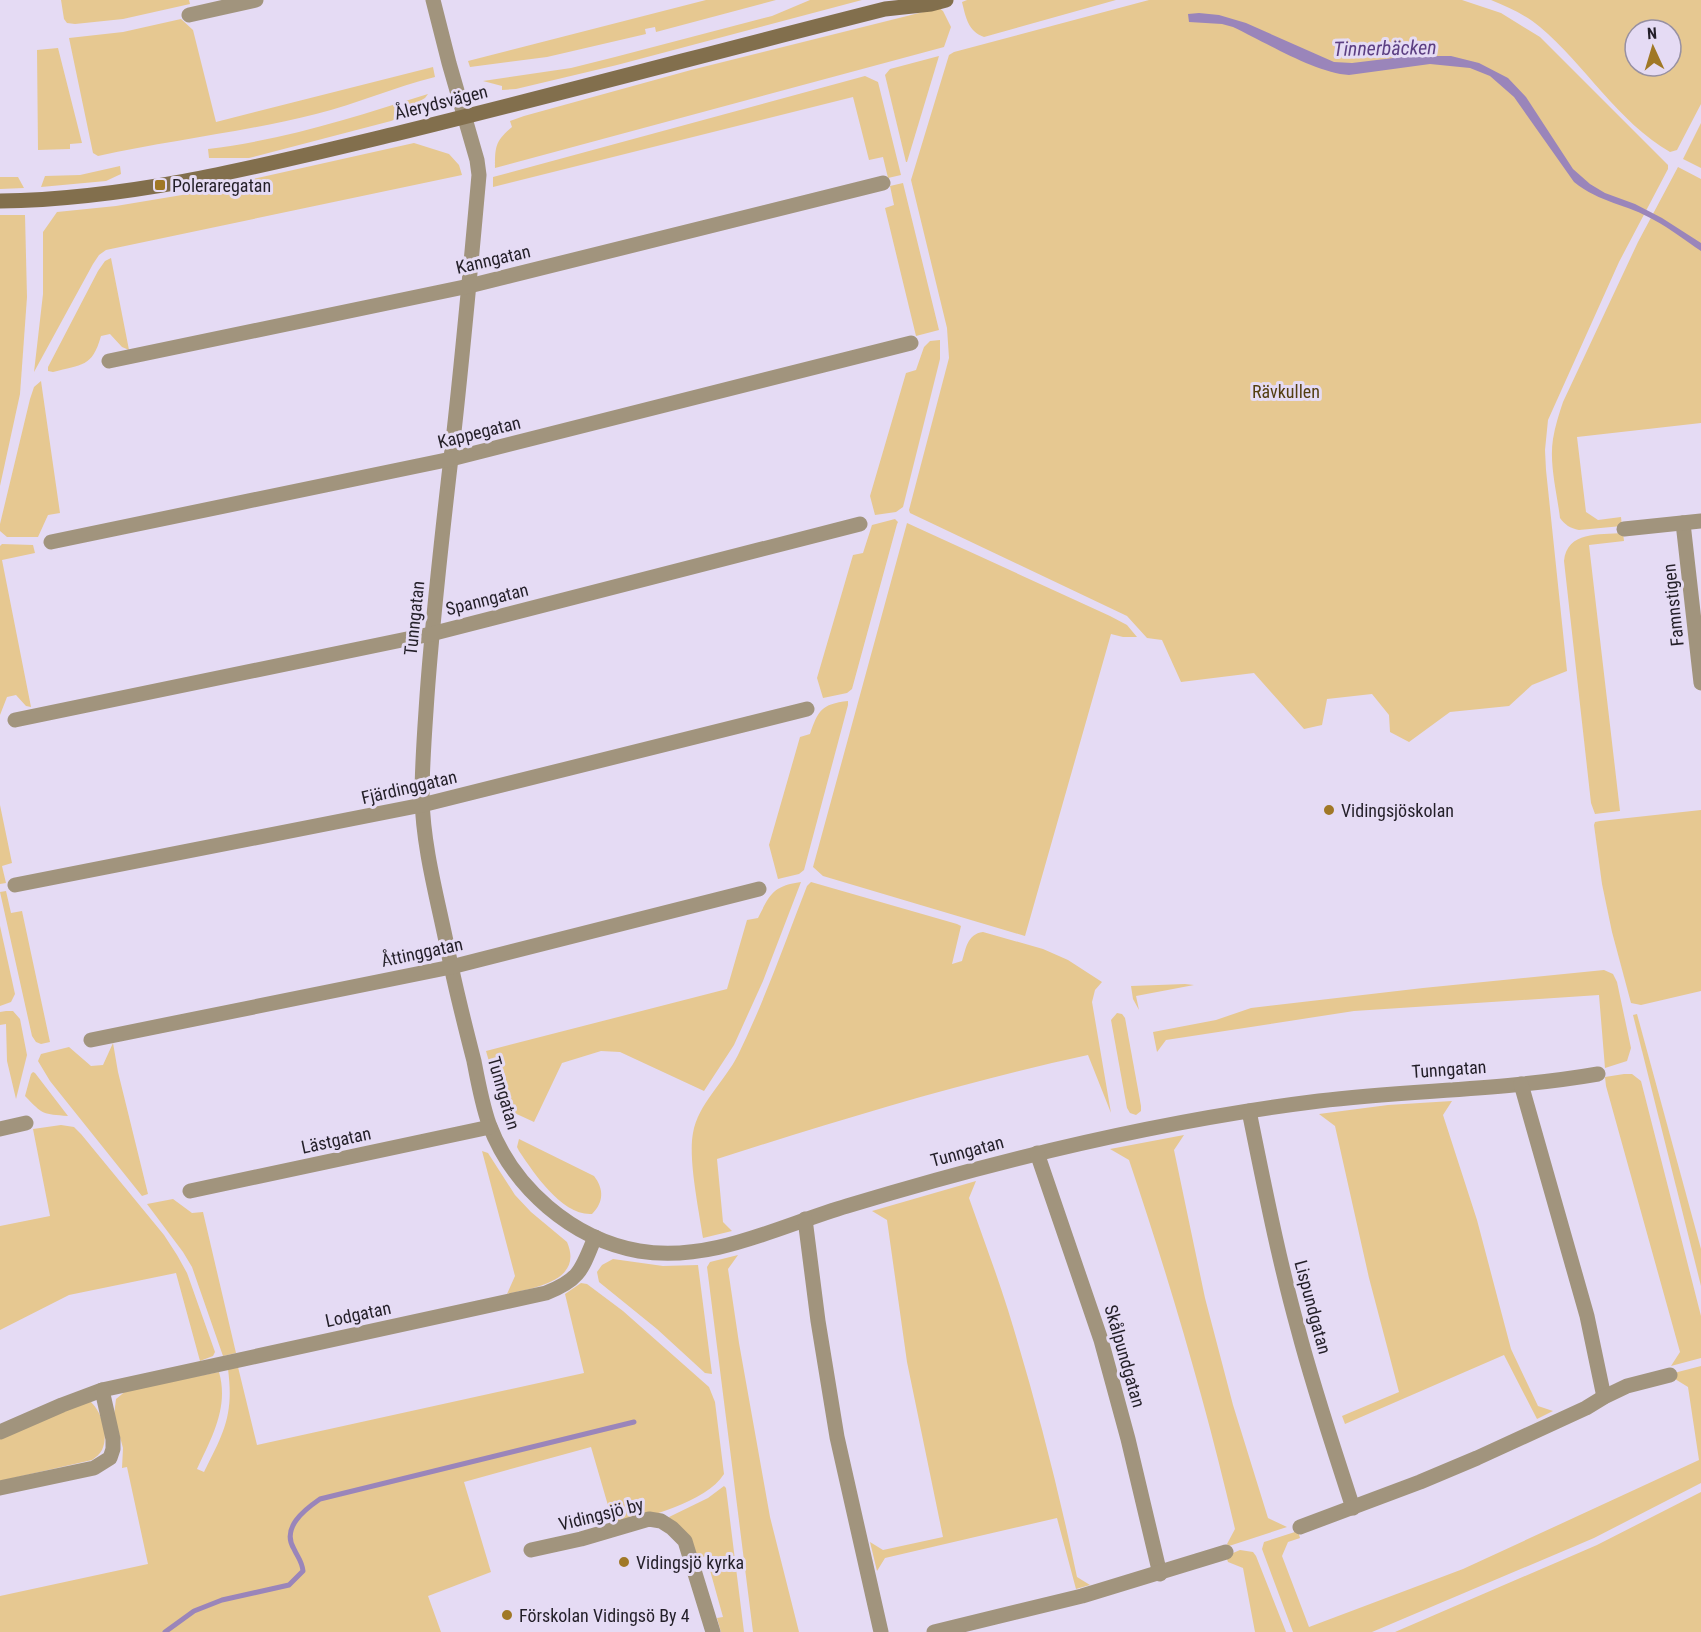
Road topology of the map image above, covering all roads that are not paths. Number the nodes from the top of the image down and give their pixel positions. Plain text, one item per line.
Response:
1 (256, 0) edge
2 (433, 0) edge
3 (904, 0) edge
4 (946, 0) edge
5 (885, 9) junction
6 (189, 15) dead end
7 (464, 117) junction
8 (883, 183) dead end
9 (0, 201) edge
10 (469, 286) junction
11 (911, 343) dead end
12 (109, 361) dead end
13 (451, 459) junction
14 (1701, 521) edge
15 (1683, 523) junction
16 (860, 524) dead end
17 (1624, 529) dead end
18 (51, 542) dead end
19 (431, 634) junction
20 (1701, 683) edge
21 (807, 709) dead end
22 (15, 720) dead end
23 (422, 805) junction
24 (15, 885) dead end
25 (759, 889) dead end
26 (452, 967) junction
27 (91, 1040) dead end
28 (1598, 1074) dead end
29 (1521, 1084) junction
30 (1249, 1111) junction
31 (26, 1124) dead end
32 (490, 1127) junction
33 (0, 1129) edge
34 (1037, 1153) junction
35 (190, 1191) dead end
36 (805, 1219) junction
37 (595, 1237) junction
38 (1670, 1375) dead end
39 (102, 1390) junction
40 (1604, 1397) junction
41 (0, 1432) edge
42 (0, 1488) edge
43 (1353, 1508) junction
44 (1300, 1527) dead end
45 (531, 1550) dead end
46 (1226, 1552) dead end
47 (1160, 1574) junction
48 (713, 1632) edge
49 (881, 1632) edge
50 (934, 1632) edge

1 - 6 street
2 - 7 street
3 - 5 main road, Ålerydsvägen
4 - 5 main road, Ålerydsvägen
5 - 7 main road, Ålerydsvägen
7 - 9 main road, Ålerydsvägen
7 - 10 street, Tunngatan
8 - 10 street, Kanngatan
10 - 12 street, Kanngatan
10 - 13 street, Tunngatan
11 - 13 street, Kappegatan
13 - 18 street, Kappegatan
13 - 19 street, Tunngatan
14 - 15 street
15 - 17 street
15 - 20 street, Famnstigen
16 - 19 street, Spanngatan
19 - 22 street, Spanngatan
19 - 23 street, Tunngatan
21 - 23 street, Fjärdinggatan
23 - 24 street, Fjärdinggatan
23 - 26 street, Tunngatan
25 - 26 street, Åttinggatan
26 - 27 street, Åttinggatan
26 - 32 street, Tunngatan
28 - 29 street, Tunngatan
29 - 30 street, Tunngatan
29 - 40 street
30 - 34 street, Tunngatan
30 - 43 street, Lispundgatan
31 - 33 street
32 - 35 street, Lästgatan
32 - 37 street, Tunngatan
34 - 36 street, Tunngatan
34 - 47 street, Skålpundgatan
36 - 37 street, Tunngatan
36 - 49 street
37 - 39 street, Lodgatan
38 - 40 street
39 - 41 street, Lodgatan
39 - 42 street
40 - 43 street
43 - 44 street
45 - 48 street, Vidingsjö by
46 - 47 street
47 - 50 street

